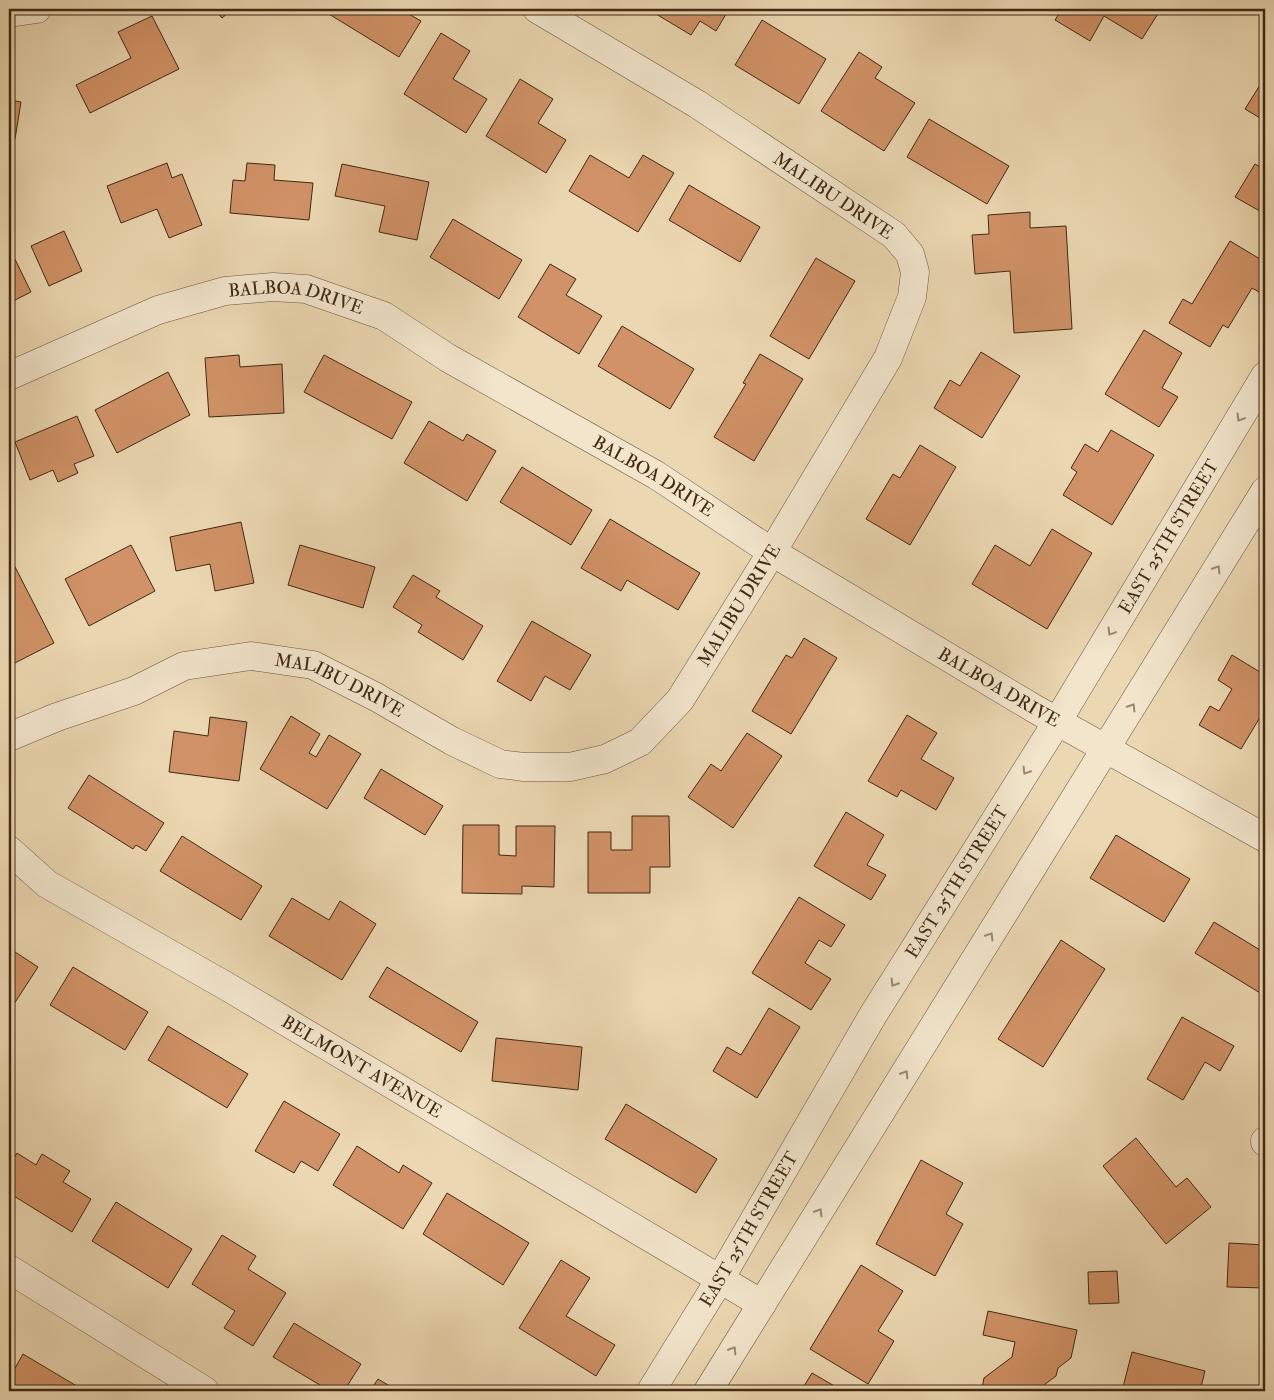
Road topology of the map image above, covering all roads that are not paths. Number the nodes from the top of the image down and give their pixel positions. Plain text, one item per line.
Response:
1 (37, 9) edge
2 (536, 9) edge
3 (9, 14) edge
4 (9, 376) edge
5 (1265, 376) edge
6 (1265, 491) edge
7 (772, 552) junction
8 (1057, 722) junction
9 (9, 737) edge
10 (1106, 749) junction
11 (1265, 838) edge
12 (9, 850) edge
13 (9, 1269) edge
14 (720, 1279) junction
15 (762, 1304) junction
16 (206, 1391) edge
17 (651, 1391) edge
18 (708, 1391) edge

1 - 3 street
2 - 7 street, MALIBU DRIVE
4 - 7 street, BALBOA DRIVE
5 -> 8 street, EAST 25TH STREET
10 -> 6 street
7 - 8 street, BALBOA DRIVE
7 - 9 street, MALIBU DRIVE
8 - 10 street, BALBOA DRIVE
8 -> 14 street, EAST 25TH STREET
10 - 11 street, BALBOA DRIVE
15 -> 10 street
12 - 14 street, BELMONT AVENUE
13 - 16 street
14 - 15 street, BELMONT AVENUE
14 - 17 street, EAST 25TH STREET
18 -> 15 street

